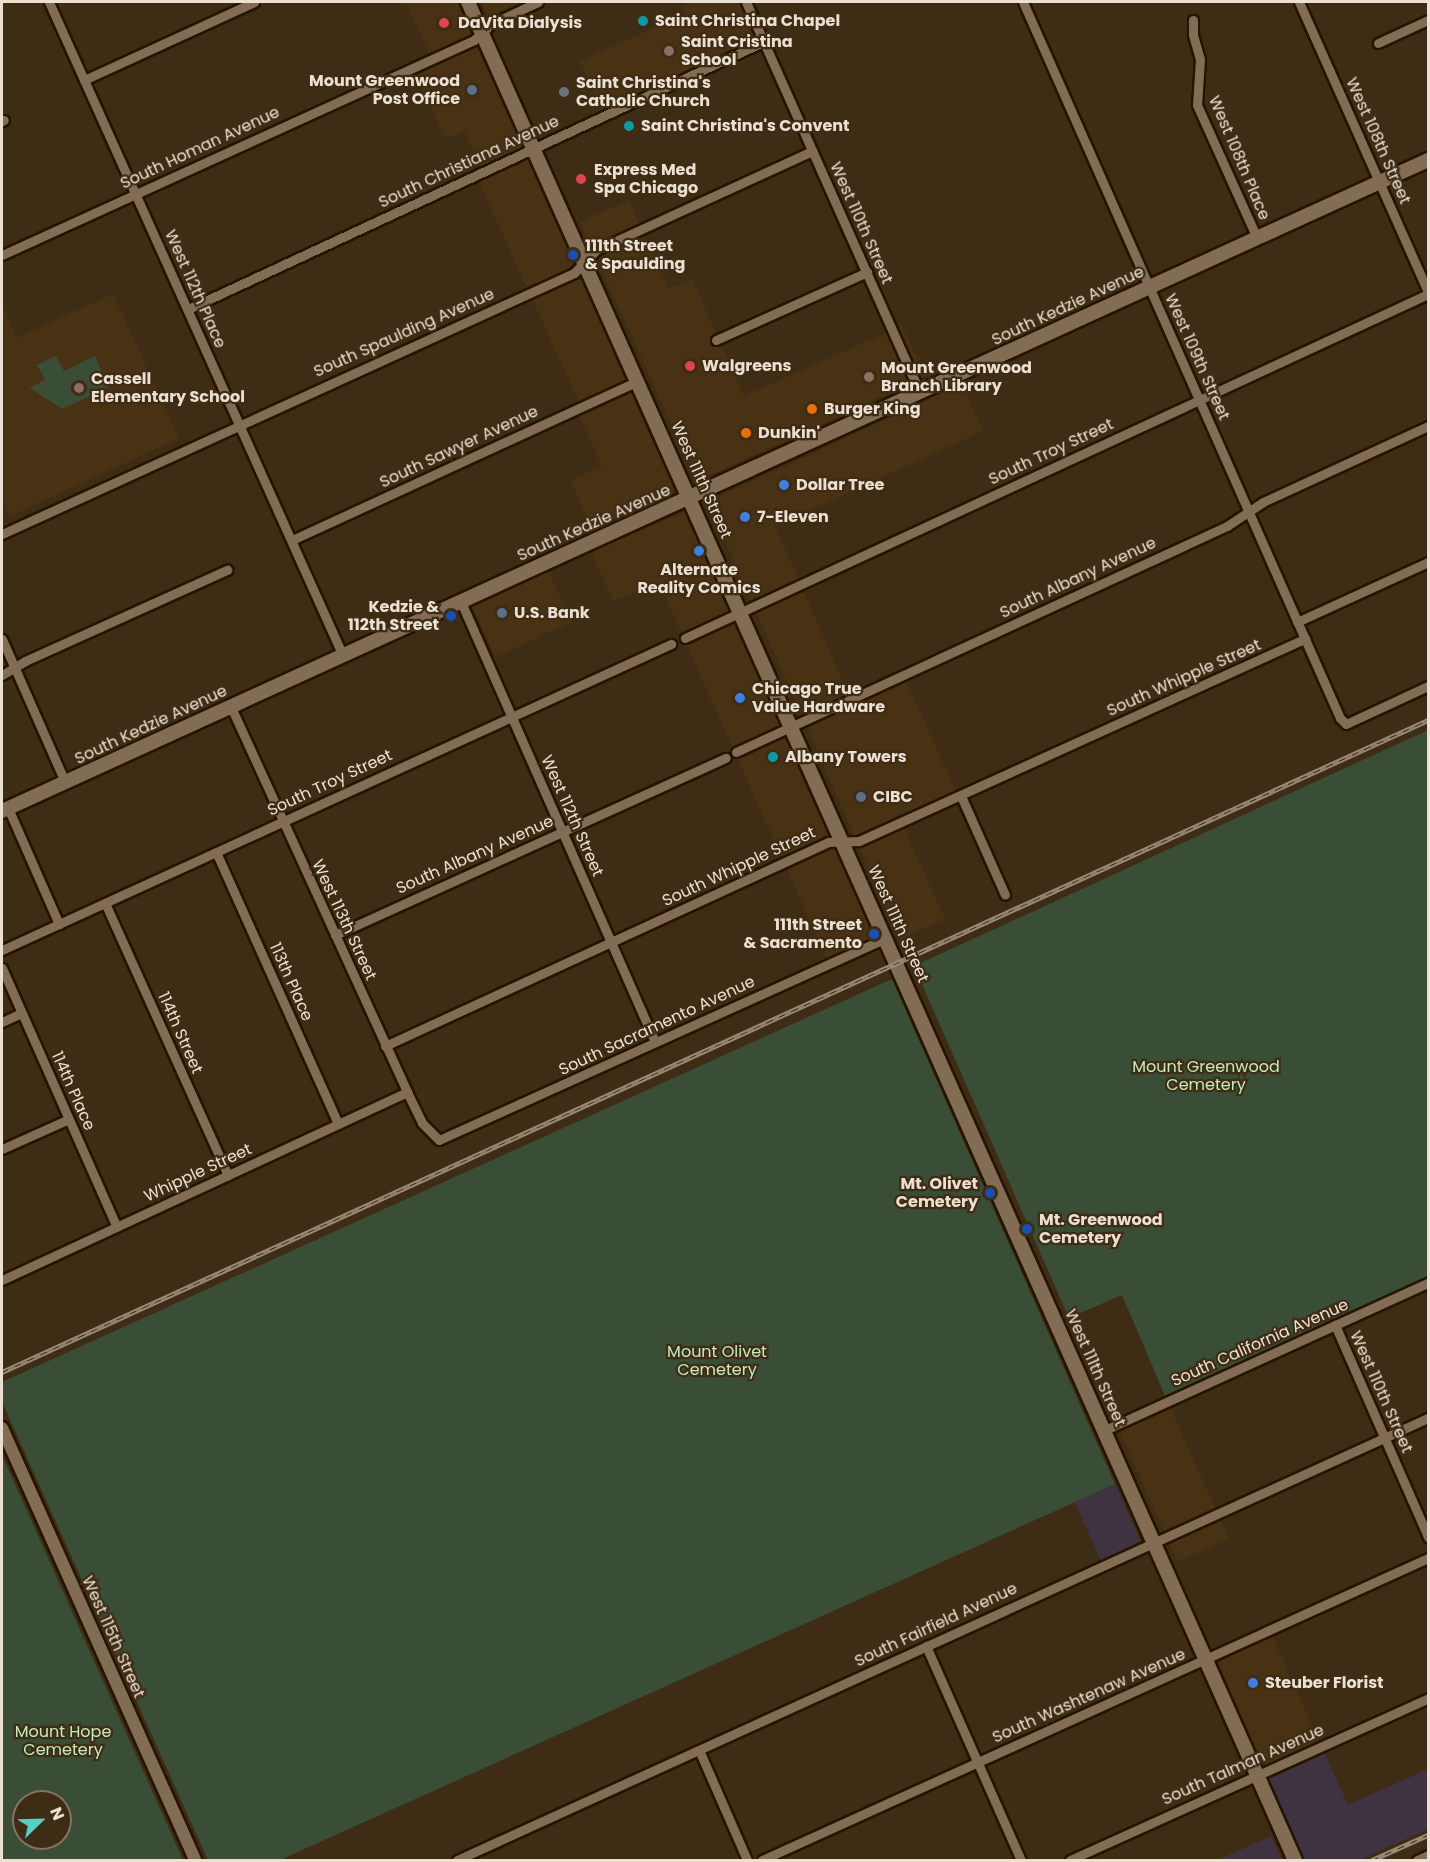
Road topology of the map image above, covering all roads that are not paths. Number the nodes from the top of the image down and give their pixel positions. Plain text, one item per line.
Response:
1 (48, 2) edge
2 (254, 2) edge
3 (468, 2) edge
4 (538, 2) edge
5 (746, 2) edge
6 (1023, 2) edge
7 (1299, 2) edge
8 (1193, 20) dead end
9 (1428, 20) edge
10 (482, 32) junction
11 (764, 42) junction
12 (1378, 43) dead end
13 (84, 80) junction
14 (534, 148) junction
15 (812, 151) junction
16 (1428, 160) edge
17 (1380, 182) junction
18 (136, 193) junction
19 (1257, 238) junction
20 (2, 255) edge
21 (585, 262) junction
22 (867, 272) junction
23 (1150, 287) junction
24 (1428, 293) edge
25 (188, 309) junction
26 (716, 340) dead end
27 (638, 381) junction
28 (920, 392) junction
29 (1199, 399) junction
30 (239, 424) junction
31 (1428, 426) edge
32 (691, 498) junction
33 (1249, 512) junction
34 (2, 534) edge
35 (292, 540) junction
36 (1428, 562) edge
37 (227, 570) dead end
38 (461, 602) junction
39 (742, 612) junction
40 (1297, 622) junction
41 (685, 638) dead end
42 (2, 639) edge
43 (1305, 639) junction
44 (671, 644) dead end
45 (343, 656) junction
46 (15, 668) junction
47 (2, 675) edge
48 (1428, 686) edge
49 (231, 707) junction
50 (512, 717) junction
51 (792, 727) junction
52 (736, 752) dead end
53 (726, 758) dead end
54 (65, 782) junction
55 (961, 796) junction
56 (5, 810) edge
57 (283, 821) junction
58 (562, 832) junction
59 (843, 842) junction
60 (216, 852) junction
61 (1005, 895) dead end
62 (105, 903) junction
63 (59, 924) junction
64 (335, 935) junction
65 (887, 938) junction
66 (611, 942) junction
67 (2, 950) edge
68 (2, 968) edge
69 (21, 1013) junction
70 (2, 1022) edge
71 (655, 1042) junction
72 (385, 1046) junction
73 (406, 1092) junction
74 (69, 1119) junction
75 (338, 1124) junction
76 (439, 1140) joint
77 (2, 1149) edge
78 (228, 1175) junction
79 (117, 1227) junction
80 (2, 1280) edge
81 (1428, 1283) edge
82 (1335, 1325) junction
83 (1428, 1418) edge
84 (2, 1428) edge
85 (1105, 1430) junction
86 (1385, 1437) junction
87 (1428, 1537) edge
88 (1154, 1542) junction
89 (1428, 1558) edge
90 (926, 1646) junction
91 (1206, 1659) junction
92 (1428, 1698) edge
93 (699, 1750) junction
94 (978, 1762) junction
95 (1258, 1775) junction
96 (1428, 1855) edge
97 (471, 1858) edge
98 (195, 1860) edge
99 (457, 1860) edge
100 (747, 1860) edge
101 (762, 1860) edge
102 (1021, 1860) edge
103 (1070, 1860) edge
104 (1295, 1860) edge
105 (1417, 1860) edge

1 - 13 street, West 112th Place
2 - 13 street
3 - 10 main road, West 111th Street
4 - 10 street, South Homan Avenue
5 - 11 street, West 110th Street
6 - 23 street, West 109th Street
7 - 17 street, West 108th Street
8 - 19 street, West 108th Place
9 - 12 street
10 - 14 main road, West 111th Street
10 - 18 street, South Homan Avenue
11 - 14 street, South Christiana Avenue
11 - 15 street, West 110th Street
13 - 18 street, West 112th Place
14 - 21 main road, West 111th Street
14 - 25 street, South Christiana Avenue
15 - 21 street, South Spaulding Avenue
15 - 22 street, West 110th Street
16 - 17 main road, South Kedzie Avenue
17 - 19 main road, South Kedzie Avenue
17 - 24 street, West 108th Street
18 - 20 street, South Homan Avenue
18 - 25 street, West 112th Place
19 - 23 main road, South Kedzie Avenue
21 - 27 main road, West 111th Street
21 - 30 street, South Spaulding Avenue
22 - 26 street
22 - 28 street, West 110th Street
23 - 28 main road, South Kedzie Avenue
23 - 29 street, West 109th Street
24 - 29 street, South Troy Street
25 - 30 street, West 112th Place
27 - 32 main road, West 111th Street
27 - 35 street, South Sawyer Avenue
28 - 32 main road, South Kedzie Avenue
29 - 33 street, West 109th Street
29 - 39 street, South Troy Street
30 - 34 street, South Spaulding Avenue
30 - 35 street, West 112th Place
31 - 33 street, South Albany Avenue
32 - 38 main road, South Kedzie Avenue
32 - 39 main road, West 111th Street
33 - 40 street, West 109th Street
33 - 51 street, South Albany Avenue
35 - 45 street, West 112th Place
36 - 40 street
37 - 46 street
38 - 45 main road, South Kedzie Avenue
38 - 50 street, West 112th Street
39 - 41 street, South Troy Street
39 - 51 main road, West 111th Street
40 - 43 street, West 109th Street
42 - 46 street
43 - 48 street, West 109th Street
43 - 55 street, South Whipple Street
44 - 50 street, South Troy Street
45 - 49 main road, South Kedzie Avenue
46 - 47 street
46 - 54 street
49 - 54 main road, South Kedzie Avenue
49 - 57 street, West 113th Street
50 - 57 street, South Troy Street
50 - 58 street, West 112th Street
51 - 52 street, South Albany Avenue
51 - 59 main road, West 111th Street
53 - 58 street, South Albany Avenue
54 - 56 main road, South Kedzie Avenue
55 - 59 street, South Whipple Street
55 - 61 street
56 - 63 street
57 - 60 street, South Troy Street
57 - 64 street, West 113th Street
58 - 64 street, South Albany Avenue
58 - 66 street, West 112th Street
59 - 65 main road, West 111th Street
59 - 66 street, South Whipple Street
60 - 62 street, South Troy Street
60 - 75 street, 113th Place
62 - 63 street, South Troy Street
62 - 78 street, 114th Street
63 - 67 street, South Troy Street
64 - 72 street, West 113th Street
65 - 71 street, South Sacramento Avenue
65 - 85 main road, West 111th Street
66 - 71 street, West 112th Street
66 - 72 street, South Whipple Street
68 - 69 street, 114th Place
69 - 70 street
69 - 74 street, 114th Place
71 - 76 street, South Sacramento Avenue
72 - 73 street, West 113th Street
73 - 75 street, Whipple Street
73 - 76 street, West 113th Street
74 - 77 street
74 - 79 street, 114th Place
75 - 78 street, Whipple Street
78 - 79 street, Whipple Street
79 - 80 street, Whipple Street
81 - 82 street, South California Avenue
82 - 85 street, South California Avenue
82 - 86 street, West 110th Street
83 - 86 street, South Fairfield Avenue
84 - 98 street, West 115th Street
85 - 88 main road, West 111th Street
86 - 87 street, West 110th Street
86 - 88 street, South Fairfield Avenue
88 - 90 street, South Fairfield Avenue
88 - 91 main road, West 111th Street
89 - 91 street, South Washtenaw Avenue
90 - 93 street, South Fairfield Avenue
90 - 94 street
91 - 94 street, South Washtenaw Avenue
91 - 95 main road, West 111th Street
92 - 95 street, South Talman Avenue
93 - 97 street, South Fairfield Avenue
93 - 100 street
94 - 101 street, South Washtenaw Avenue
94 - 102 street
95 - 103 street, South Talman Avenue
95 - 104 main road, West 111th Street
96 - 105 street
97 - 99 street, South Fairfield Avenue

